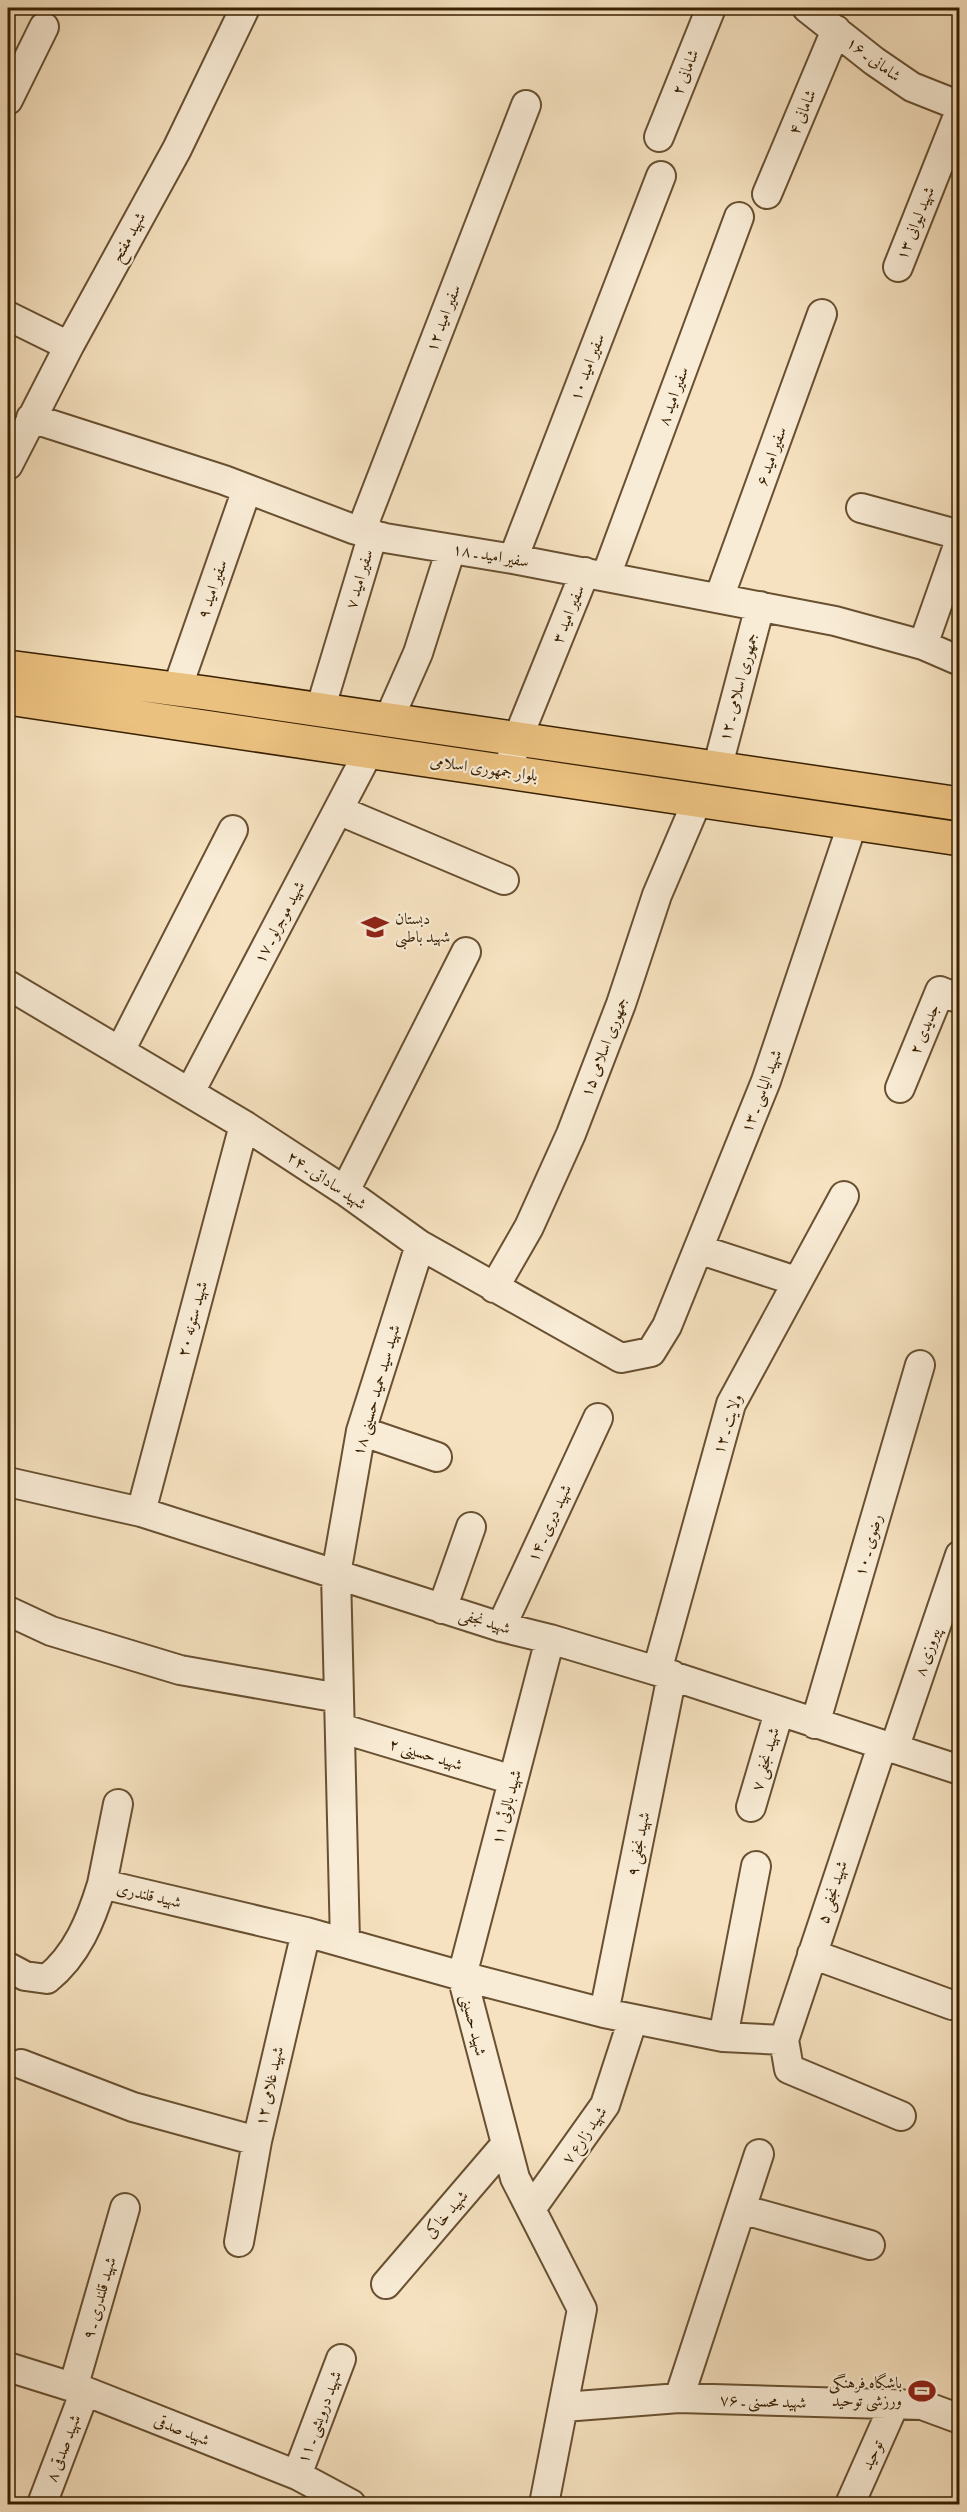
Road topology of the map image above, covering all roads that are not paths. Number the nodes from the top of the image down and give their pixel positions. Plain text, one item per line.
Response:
1 (245, 8) edge
2 (711, 8) edge
3 (807, 8) edge
4 (44, 27) dead end
5 (836, 30) junction
6 (8, 100) edge
7 (526, 105) dead end
8 (960, 106) edge
9 (960, 111) edge
10 (658, 137) dead end
11 (661, 176) dead end
12 (767, 194) dead end
13 (739, 217) dead end
14 (898, 267) dead end
15 (822, 314) dead end
16 (8, 316) edge
17 (69, 346) junction
18 (31, 418) junction
19 (8, 465) edge
20 (248, 489) junction
21 (861, 508) dead end
22 (367, 533) junction
23 (960, 535) edge
24 (960, 540) edge
25 (451, 549) junction
26 (513, 559) junction
27 (596, 574) junction
28 (719, 598) junction
29 (760, 606) junction
30 (923, 645) junction
31 (960, 661) edge
32 (8, 667) edge
33 (177, 689) junction
34 (8, 698) edge
35 (320, 711) junction
36 (388, 721) junction
37 (517, 740) junction
38 (369, 752) junction
39 (717, 769) junction
40 (508, 771) junction
41 (698, 799) junction
42 (960, 804) edge
43 (338, 810) junction
44 (853, 822) junction
45 (233, 830) dead end
46 (960, 838) edge
47 (504, 880) dead end
48 (466, 952) dead end
49 (8, 985) edge
50 (960, 999) edge
51 (120, 1051) junction
52 (900, 1088) dead end
53 (189, 1092) junction
54 (244, 1125) junction
55 (345, 1191) junction
56 (843, 1196) dead end
57 (420, 1245) junction
58 (698, 1249) junction
59 (796, 1281) junction
60 (494, 1288) junction
61 (651, 1352) joint
62 (920, 1365) dead end
63 (598, 1418) dead end
64 (361, 1431) junction
65 (437, 1457) dead end
66 (8, 1482) edge
67 (141, 1512) junction
68 (471, 1527) dead end
69 (960, 1555) edge
70 (336, 1574) junction
71 (442, 1609) junction
72 (8, 1611) edge
73 (501, 1627) junction
74 (550, 1639) junction
75 (664, 1673) junction
76 (339, 1698) junction
77 (779, 1712) junction
78 (815, 1724) junction
79 (340, 1728) junction
80 (888, 1748) junction
81 (960, 1770) edge
82 (513, 1780) junction
83 (118, 1804) dead end
84 (751, 1807) dead end
85 (756, 1866) dead end
86 (102, 1884) junction
87 (306, 1932) junction
88 (345, 1942) junction
89 (812, 1954) junction
90 (8, 1966) edge
91 (462, 1976) junction
92 (952, 2006) dead end
93 (604, 2013) junction
94 (633, 2019) junction
95 (723, 2037) junction
96 (784, 2040) junction
97 (21, 2064) dead end
98 (901, 2116) dead end
99 (257, 2141) junction
100 (506, 2144) junction
101 (759, 2154) dead end
102 (125, 2208) dead end
103 (531, 2209) junction
104 (741, 2209) junction
105 (239, 2242) dead end
106 (870, 2245) dead end
107 (386, 2284) dead end
108 (341, 2359) dead end
109 (8, 2367) edge
110 (79, 2390) junction
111 (679, 2398) junction
112 (894, 2405) junction
113 (564, 2407) junction
114 (960, 2419) edge
115 (297, 2475) junction
116 (337, 2501) edge
117 (42, 2505) edge
118 (544, 2505) edge
119 (850, 2505) edge

1 - 17 street, شهید مفتح
2 - 10 street, شامانی ۲
3 - 5 street, شامانی ـ ۱۶
4 - 6 street
5 - 8 street, شامانی ـ ۱۶
5 - 12 street, شامانی ۴
7 - 22 street, سفیر امید ۱۲
9 - 14 street, شهید لیوانی ۱۳
11 - 26 street, سفیر امید ۱۰
13 - 27 street, سفیر امید ۸
15 - 28 street, سفیر امید ۶
16 - 17 street
17 - 18 street, شهید مفتح
18 - 19 street, شهید مفتح
18 - 20 street, سفیر امید ـ ۱۸
20 - 22 street, سفیر امید ـ ۱۸
20 - 33 street, سفیر امید ۹
21 - 23 street
22 - 25 street, سفیر امید ـ ۱۸
22 - 35 street, سفیر امید ۷
24 - 30 street
25 - 26 street, سفیر امید ـ ۱۸
25 - 36 street
26 - 27 street, سفیر امید ـ ۱۸
27 - 28 street, سفیر امید ـ ۱۸
27 - 37 street, سفیر امید ۳
28 - 29 street, سفیر امید ـ ۱۸
29 - 30 street, سفیر امید ـ ۱۸
29 - 39 street, جمهوری اسلامی ـ ۱۲
30 - 31 street, سفیر امید ـ ۱۸
32 - 33 main road, بلوار جمهوری اسلامی
33 - 35 main road, بلوار جمهوری اسلامی
34 - 38 main road, بلوار جمهوری اسلامی
35 - 36 main road, بلوار جمهوری اسلامی
36 - 37 main road, بلوار جمهوری اسلامی
37 - 39 main road, بلوار جمهوری اسلامی
37 - 40 street, سفیر امید ۳
38 - 40 main road, بلوار جمهوری اسلامی
38 - 43 street, شهید موجرلو ـ ۱۷
39 - 42 main road, بلوار جمهوری اسلامی
40 - 41 main road, بلوار جمهوری اسلامی
41 - 44 main road, بلوار جمهوری اسلامی
41 - 60 street, جمهوری اسلامی ۱۵
43 - 47 street
43 - 53 street, شهید موجرلو ـ ۱۷
44 - 46 main road, بلوار جمهوری اسلامی
44 - 58 street, شهید الیاسی ـ ۱۳
45 - 51 street
48 - 55 street
49 - 51 street, شهید ساداتی ـ ۲۴
50 - 52 street, جدیدی ۲
51 - 53 street, شهید ساداتی ـ ۲۴
53 - 54 street, شهید ساداتی ـ ۲۴
54 - 55 street, شهید ساداتی ـ ۲۴
54 - 67 street, شهید ستونه ۲۰
55 - 57 street, شهید ساداتی ـ ۲۴
56 - 59 street, ولایت ـ ۱۲
57 - 60 street, شهید ساداتی ـ ۲۴
57 - 64 street, شهید سید حمید حسینی ۱۸
58 - 59 street
58 - 61 street, شهید الیاسی ـ ۱۳
59 - 75 street, ولایت ـ ۱۲
60 - 61 street, شهید ساداتی ـ ۲۴
62 - 78 street, رضوی ـ ۱۰
63 - 73 street, شهید دیری ـ ۱۴
64 - 65 street
64 - 70 street, شهید سید حمید حسینی ۱۸
66 - 67 street, شهید نجفی
67 - 70 street, شهید نجفی
68 - 71 street
69 - 80 street, پیروزی ۸
70 - 71 street, شهید نجفی
70 - 76 street
71 - 73 street, شهید نجفی
72 - 76 street
73 - 74 street, شهید نجفی
74 - 75 street, شهید نجفی
74 - 82 street, شهید بالوئی ۱۱
75 - 77 street, شهید نجفی
75 - 93 street, شهید نجفی ۹
76 - 79 street
77 - 78 street, شهید نجفی
77 - 84 street, شهید نجفی ۷
78 - 80 street, شهید نجفی
79 - 82 street, شهید حسینی ۲
79 - 88 street
80 - 81 street, شهید نجفی
80 - 89 street, شهید نجفی ۵
82 - 91 street, شهید بالوئی ۱۱
83 - 86 street
85 - 95 street
86 - 87 street, شهید قلندری
86 - 90 street, شهید قلندری
87 - 88 street, شهید قلندری
87 - 99 street, شهید غلامی ۱۲
88 - 91 street, شهید حسینی
89 - 92 street
89 - 96 street, شهید نجفی ۵
91 - 93 street
91 - 100 street, شهید حسینی
93 - 94 street
94 - 95 street
94 - 103 street, شهید زارع ۷
95 - 96 street
96 - 98 street
97 - 99 street
99 - 105 street, شهید غلامی ۱۲
100 - 103 street, شهید حسینی
100 - 107 street, شهید خاکی
101 - 104 street
102 - 110 street, شهید قلندری ـ ۹
103 - 113 street, شهید حسینی
104 - 106 street
104 - 111 street
108 - 115 street, شهید درویشی ـ ۱۱
109 - 110 street, شهید صدقی
110 - 115 street, شهید صدقی
110 - 117 street, شهید صدقی ۸
111 - 112 street, شهید محسنی ـ ۷۶
111 - 113 street, شهید محسنی ـ ۷۶
112 - 114 street, شهید محسنی ـ ۷۶
112 - 119 street, توحید
113 - 118 street, شهید حسینی
115 - 116 street, شهید صدقی

